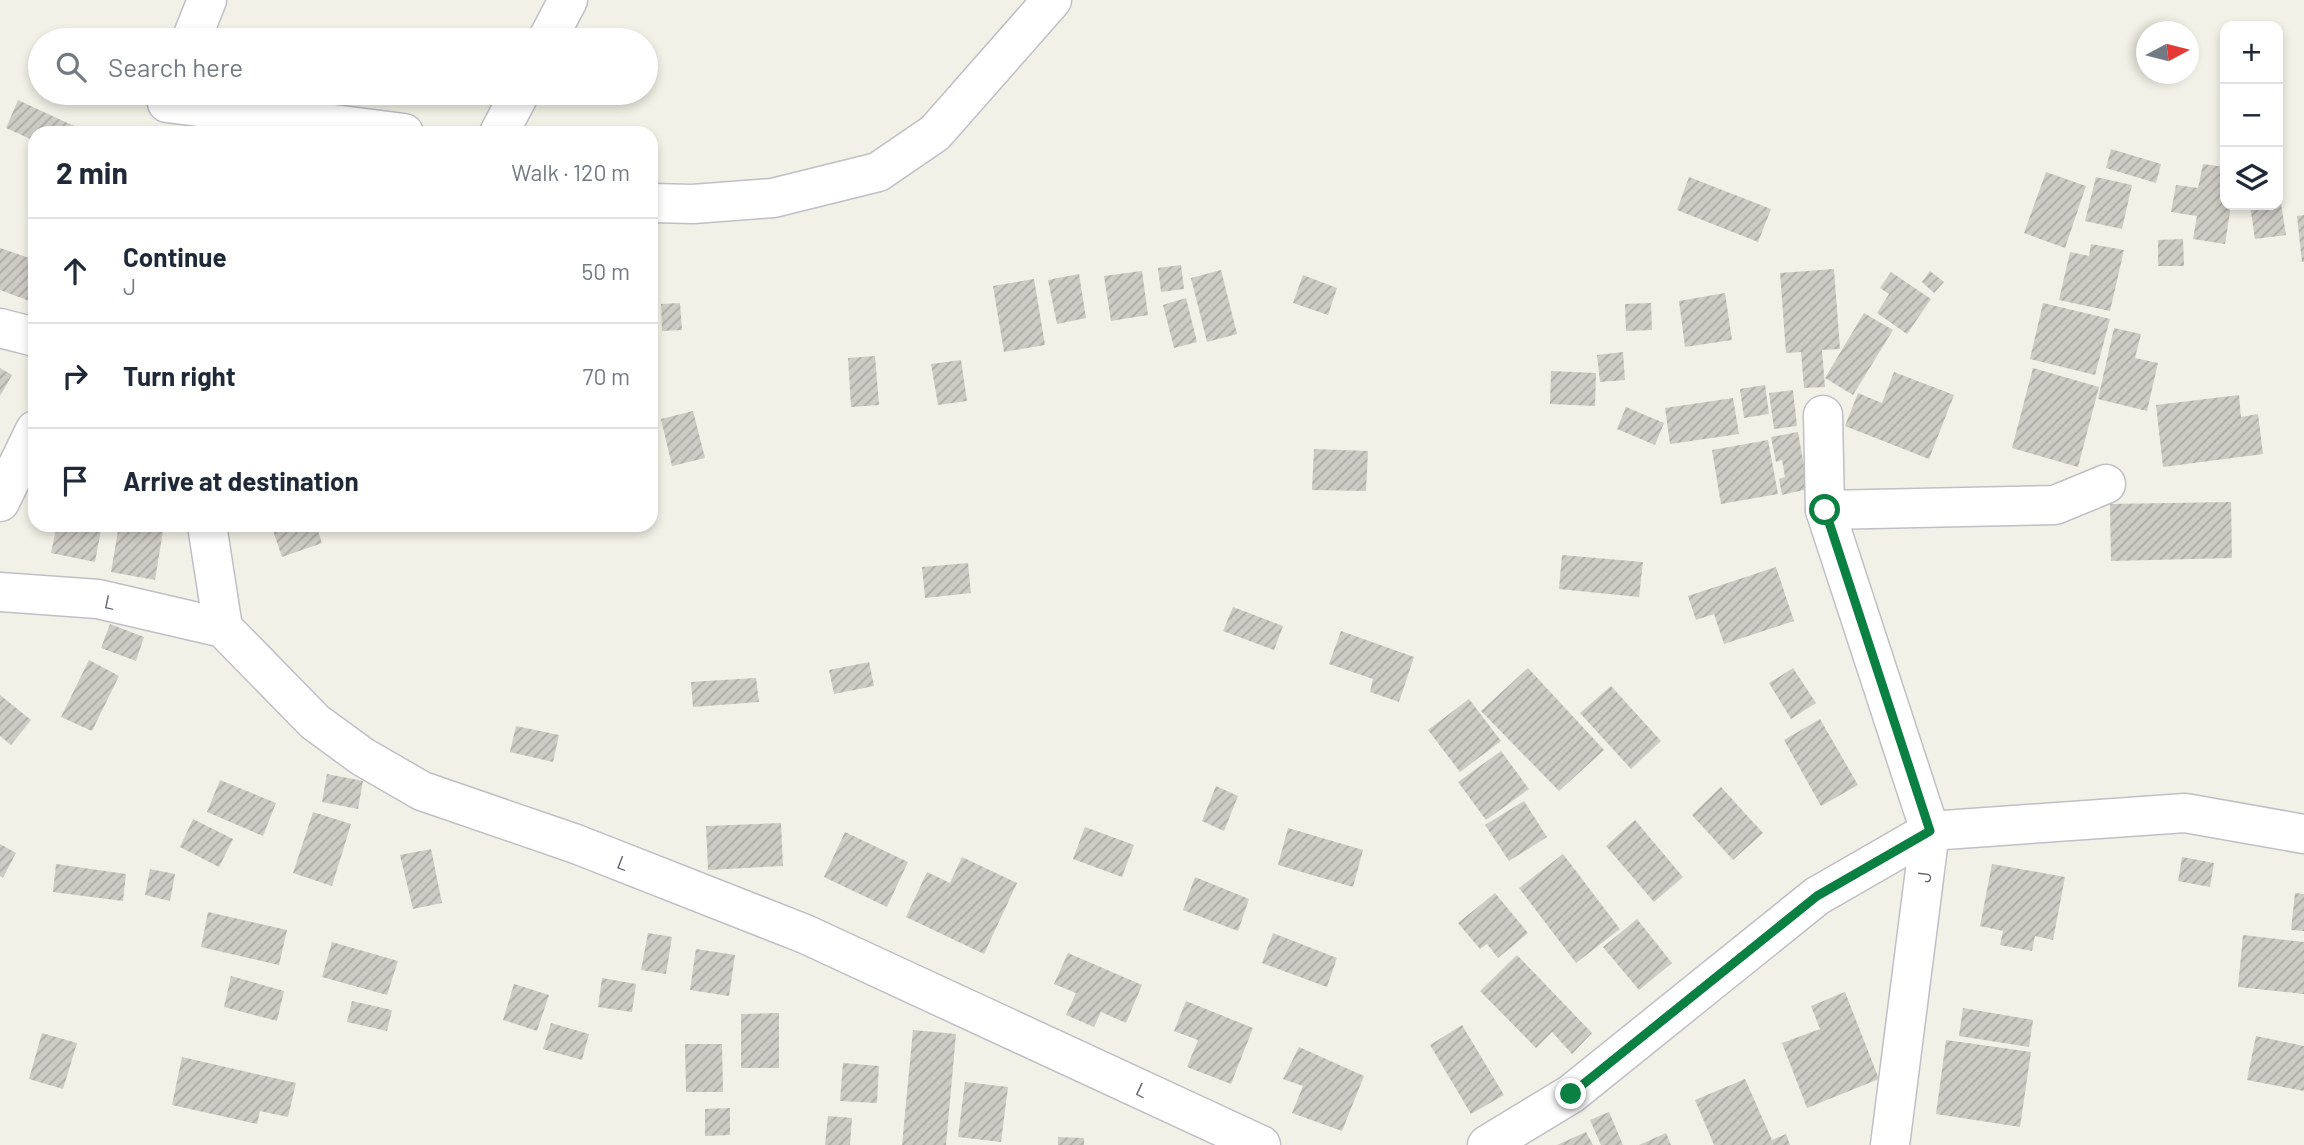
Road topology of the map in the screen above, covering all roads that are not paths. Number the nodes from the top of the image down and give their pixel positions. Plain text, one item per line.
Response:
1 (207, 0) edge
2 (568, 0) edge
3 (1052, 0) edge
4 (196, 28) edge
5 (553, 28) edge
6 (514, 105) edge
7 (166, 110) edge
8 (332, 126) edge
9 (503, 126) edge
10 (658, 203) edge
11 (0, 328) edge
12 (28, 335) edge
13 (1823, 415) dead end
14 (28, 444) edge
15 (2106, 484) dead end
16 (0, 502) edge
17 (1825, 510) junction
18 (208, 532) edge
19 (0, 592) edge
20 (223, 628) junction
21 (1930, 831) junction
22 (2304, 834) edge
23 (1261, 1145) edge
24 (1487, 1145) edge
25 (1890, 1145) edge

1 - 4 street
2 - 5 street
3 - 10 street
6 - 9 street
7 - 8 street
11 - 12 street
13 - 17 street, J
14 - 16 street
15 - 17 street
17 - 21 street, J
18 - 20 street
19 - 20 street, L
20 - 23 street, L
21 - 22 street
21 - 24 street
21 - 25 street, J

